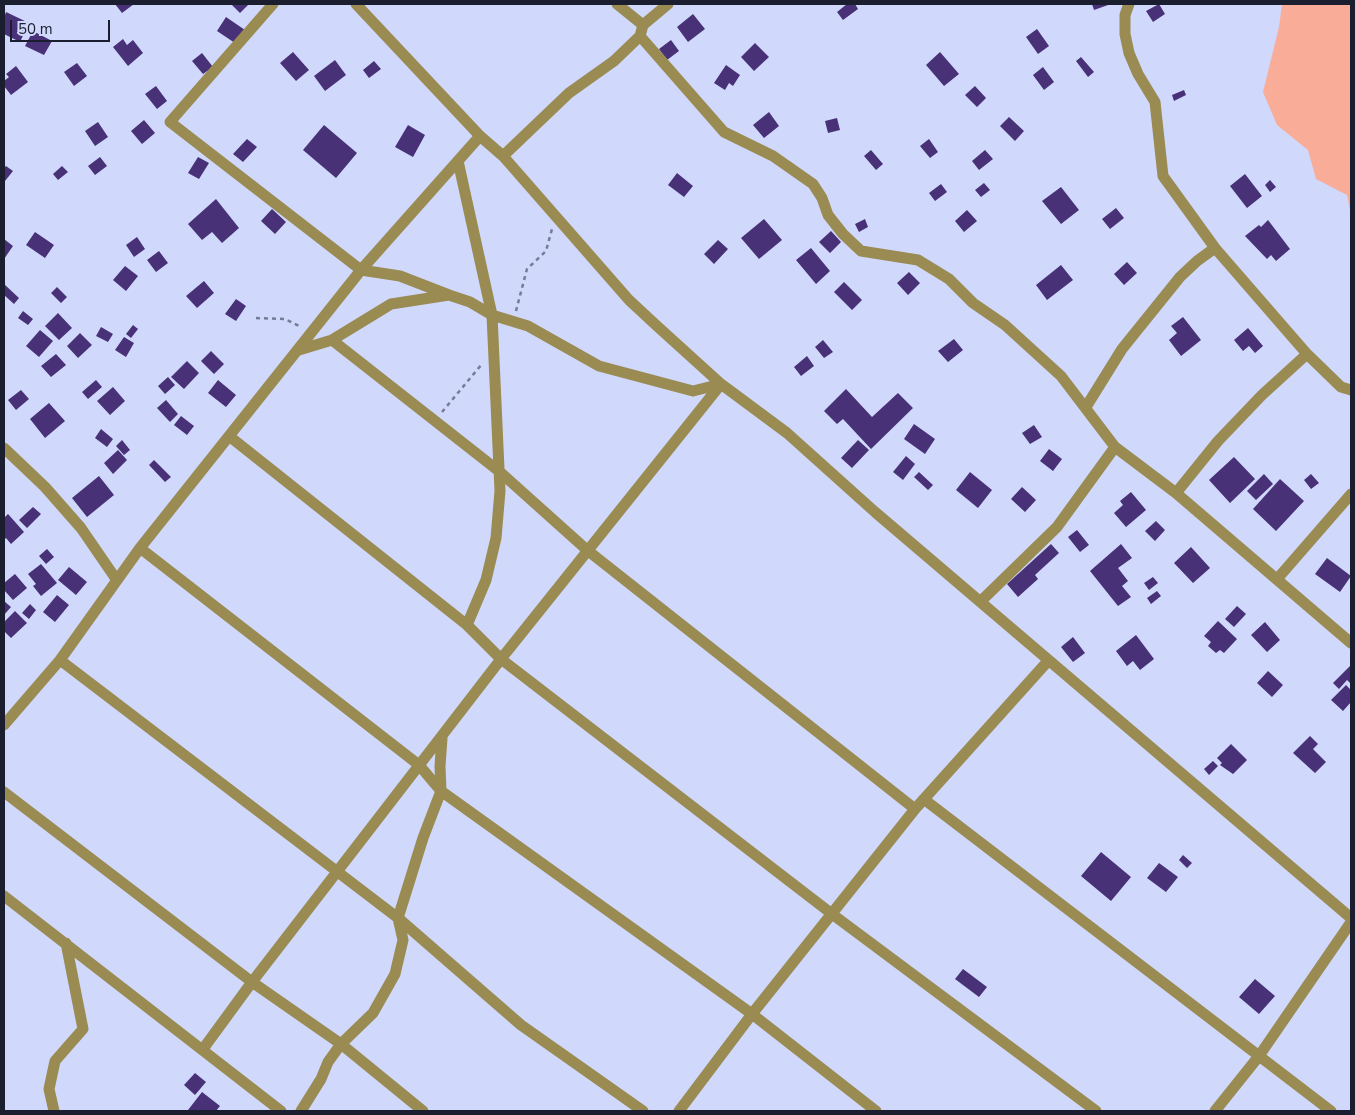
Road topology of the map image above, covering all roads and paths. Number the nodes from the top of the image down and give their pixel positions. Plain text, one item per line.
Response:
1 (273, 4) edge
2 (356, 4) edge
3 (617, 4) edge
4 (668, 4) edge
5 (1129, 4) edge
6 (642, 31) junction
7 (480, 136) junction
8 (503, 156) junction
9 (458, 162) junction
10 (556, 218) junction
11 (1214, 248) junction
12 (361, 270) junction
13 (449, 295) junction
14 (492, 315) junction
15 (256, 318) dead end
16 (513, 321) junction
17 (311, 332) junction
18 (332, 340) junction
19 (299, 350) junction
20 (494, 350) junction
21 (1307, 354) junction
22 (721, 384) junction
23 (1351, 390) edge
24 (1086, 408) junction
25 (435, 421) junction
26 (229, 436) junction
27 (1115, 447) junction
28 (4, 448) edge
29 (500, 472) junction
30 (1176, 493) junction
31 (1351, 494) edge
32 (140, 548) junction
33 (587, 550) junction
34 (1278, 578) junction
35 (116, 579) junction
36 (981, 601) junction
37 (467, 625) junction
38 (1351, 643) edge
39 (501, 659) junction
40 (60, 660) junction
41 (1048, 661) junction
42 (4, 725) edge
43 (442, 738) junction
44 (419, 766) junction
45 (441, 791) junction
46 (4, 792) edge
47 (925, 800) junction
48 (915, 810) junction
49 (337, 872) junction
50 (4, 896) edge
51 (832, 914) junction
52 (398, 918) junction
53 (1351, 918) edge
54 (1351, 922) edge
55 (66, 943) junction
56 (252, 982) junction
57 (752, 1014) junction
58 (341, 1044) junction
59 (203, 1049) junction
60 (1259, 1056) junction
61 (54, 1111) edge
62 (281, 1111) edge
63 (301, 1111) edge
64 (423, 1111) edge
65 (643, 1111) edge
66 (679, 1111) edge
67 (876, 1111) edge
68 (1096, 1111) edge
69 (1215, 1111) edge
70 (1331, 1111) edge

1 - 12 street
2 - 7 street
3 - 6 street
4 - 6 street
5 - 11 street
6 - 8 street
6 - 24 street
7 - 8 street
7 - 9 street
8 - 10 street
9 - 12 street
9 - 14 street
10 - 16 path
10 - 22 street
11 - 21 street
11 - 24 street
12 - 13 street
12 - 17 street
13 - 14 street
13 - 18 street
14 - 16 street
14 - 20 street
15 - 17 path
16 - 22 street
17 - 19 street
18 - 19 street
18 - 25 street
19 - 26 street
20 - 25 path
20 - 29 street
21 - 23 street
21 - 30 street
22 - 33 street
22 - 36 street
24 - 27 street
25 - 29 street
26 - 32 street
26 - 37 street
27 - 30 street
27 - 36 street
28 - 35 street
29 - 33 street
29 - 37 street
30 - 34 street
31 - 34 street
32 - 35 street
32 - 44 street
33 - 39 street
33 - 48 street
34 - 38 street
35 - 40 street
36 - 41 street
37 - 39 street
39 - 43 street
39 - 51 street
40 - 42 street
40 - 49 street
41 - 47 street
41 - 53 street
43 - 44 street
43 - 45 street
44 - 45 street
44 - 49 street
45 - 52 street
45 - 57 street
46 - 56 street
47 - 48 street
47 - 60 street
48 - 51 street
49 - 52 street
49 - 56 street
50 - 55 street
51 - 57 street
51 - 68 street
52 - 58 street
52 - 65 street
54 - 60 street
55 - 59 street
55 - 61 street
56 - 58 street
56 - 59 street
57 - 66 street
57 - 67 street
58 - 63 street
58 - 64 street
59 - 62 street
60 - 69 street
60 - 70 street

